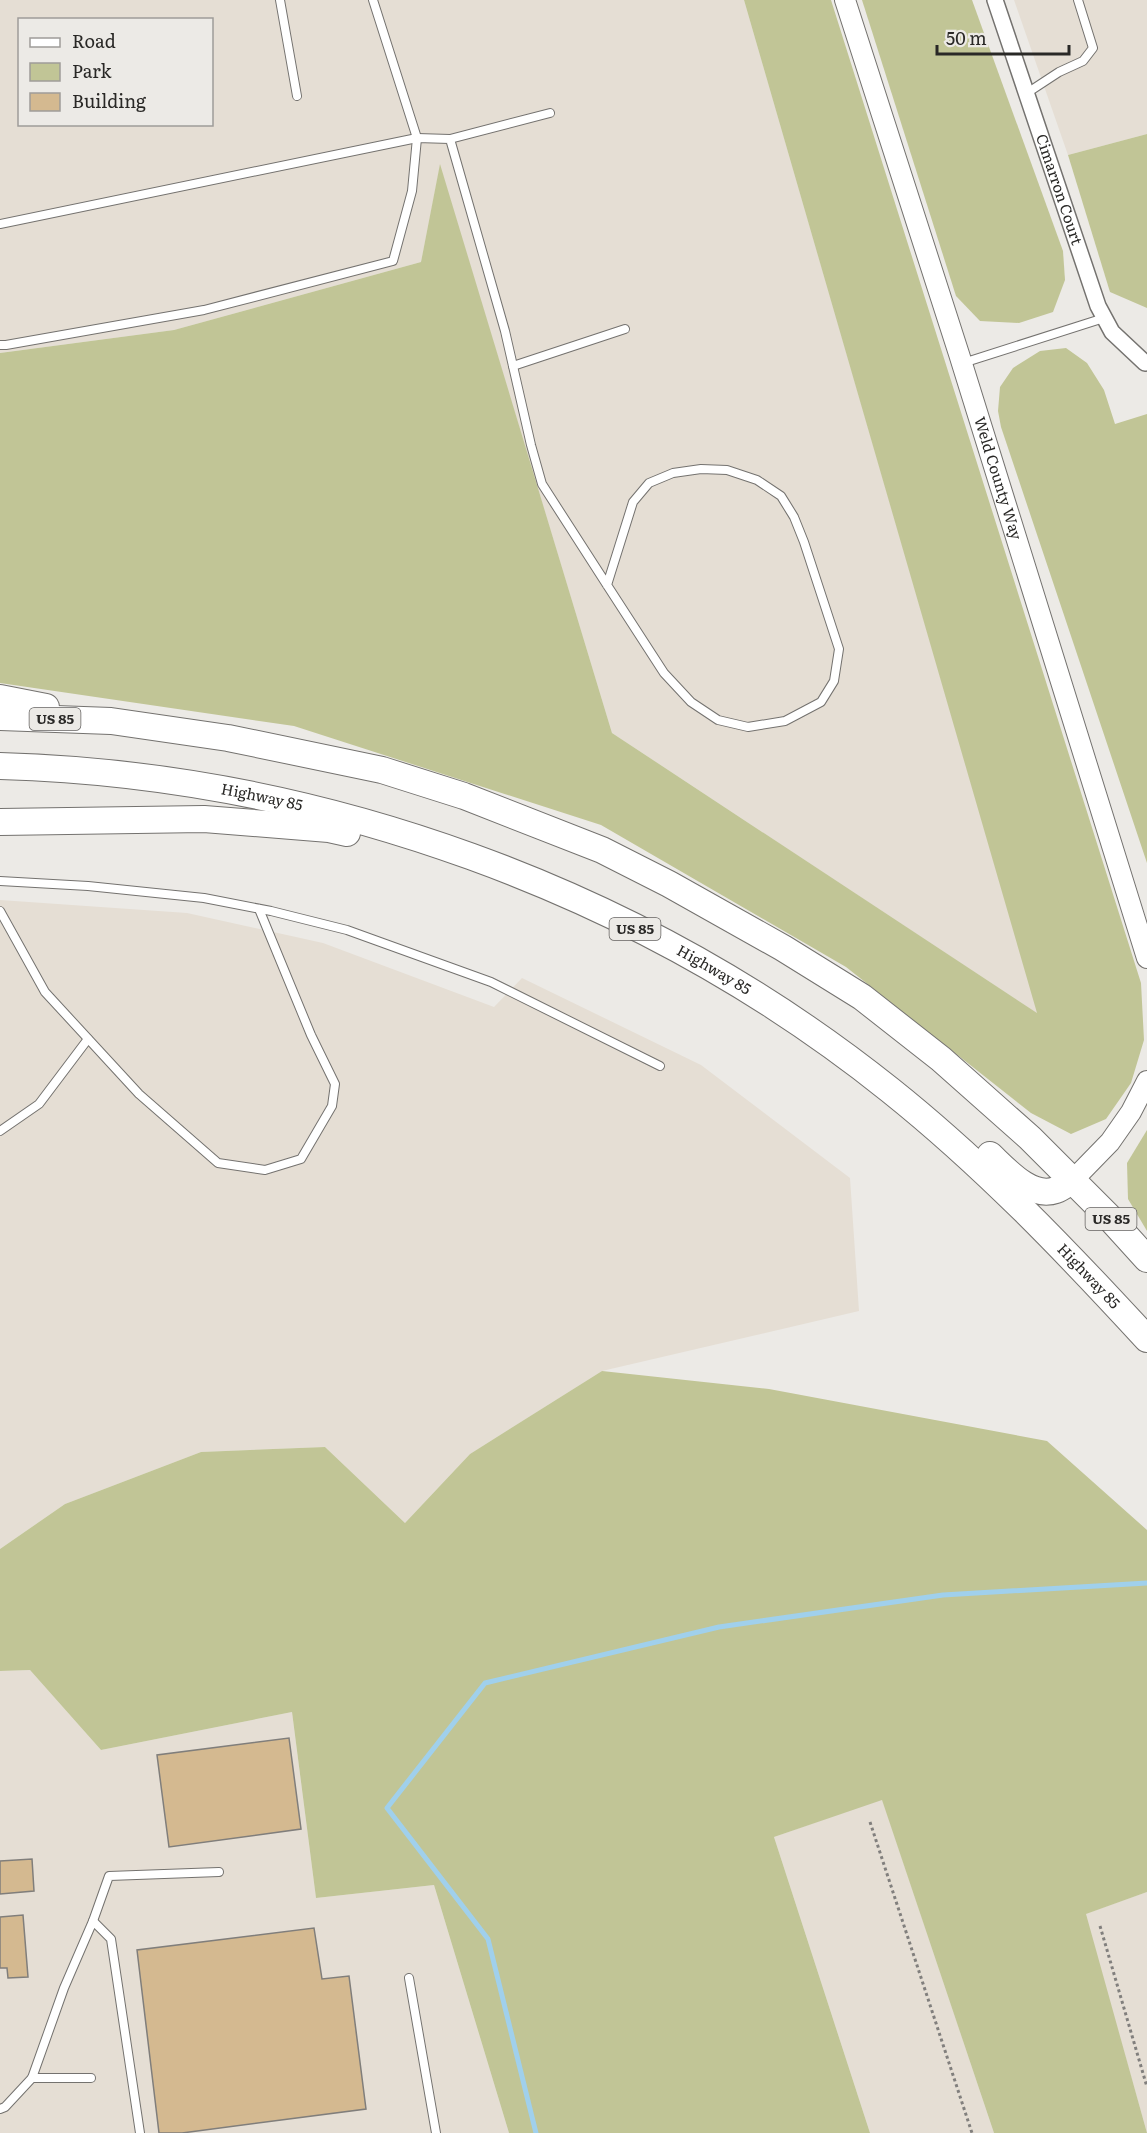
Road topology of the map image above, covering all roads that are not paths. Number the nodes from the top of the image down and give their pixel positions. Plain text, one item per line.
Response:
1 (280, 0) edge
2 (373, 0) edge
3 (845, 0) edge
4 (995, 0) edge
5 (1078, 0) edge
6 (1027, 93) junction
7 (297, 96) dead end
8 (550, 114) dead end
9 (417, 138) junction
10 (450, 139) junction
11 (0, 224) edge
12 (1104, 318) junction
13 (625, 329) dead end
14 (0, 345) edge
15 (962, 363) junction
16 (1145, 363) dead end
17 (513, 366) junction
18 (607, 585) junction
19 (0, 698) edge
20 (0, 717) edge
21 (111, 720) junction
22 (0, 766) edge
23 (0, 822) edge
24 (466, 854) junction
25 (0, 881) edge
26 (259, 909) junction
27 (0, 910) edge
28 (1147, 958) edge
29 (779, 1011) junction
30 (88, 1039) junction
31 (660, 1066) dead end
32 (1147, 1081) edge
33 (0, 1131) edge
34 (1073, 1180) junction
35 (1147, 1259) edge
36 (1147, 1339) edge
37 (219, 1872) dead end
38 (93, 1921) junction
39 (409, 1978) dead end
40 (32, 2078) junction
41 (91, 2078) dead end
42 (0, 2109) edge
43 (140, 2133) edge
44 (436, 2133) edge

1 - 7 lane
2 - 9 lane
3 - 15 street, Weld County Way
4 - 6 street, Cimarron Court
5 - 6 lane
6 - 12 street, Cimarron Court
8 - 10 lane
9 - 10 lane
9 - 11 lane
9 - 14 lane
10 - 17 lane
12 - 15 lane
12 - 16 street, Cimarron Court
13 - 17 lane
15 - 28 street, Weld County Way
17 - 18 lane
18 - 18 lane
19 - 21 highway
20 - 21 highway, US 85
21 - 34 highway, US 85
22 - 24 highway, Highway 85 / US 85
23 - 24 highway
24 - 29 highway, Highway 85 / US 85
25 - 26 lane
26 - 30 lane
26 - 31 lane
27 - 30 lane
29 - 34 highway
29 - 36 highway, Highway 85 / US 85
30 - 33 lane
32 - 34 street
34 - 35 highway, US 85
37 - 38 lane
38 - 40 lane
38 - 43 lane
39 - 44 lane
40 - 41 lane
40 - 42 lane

